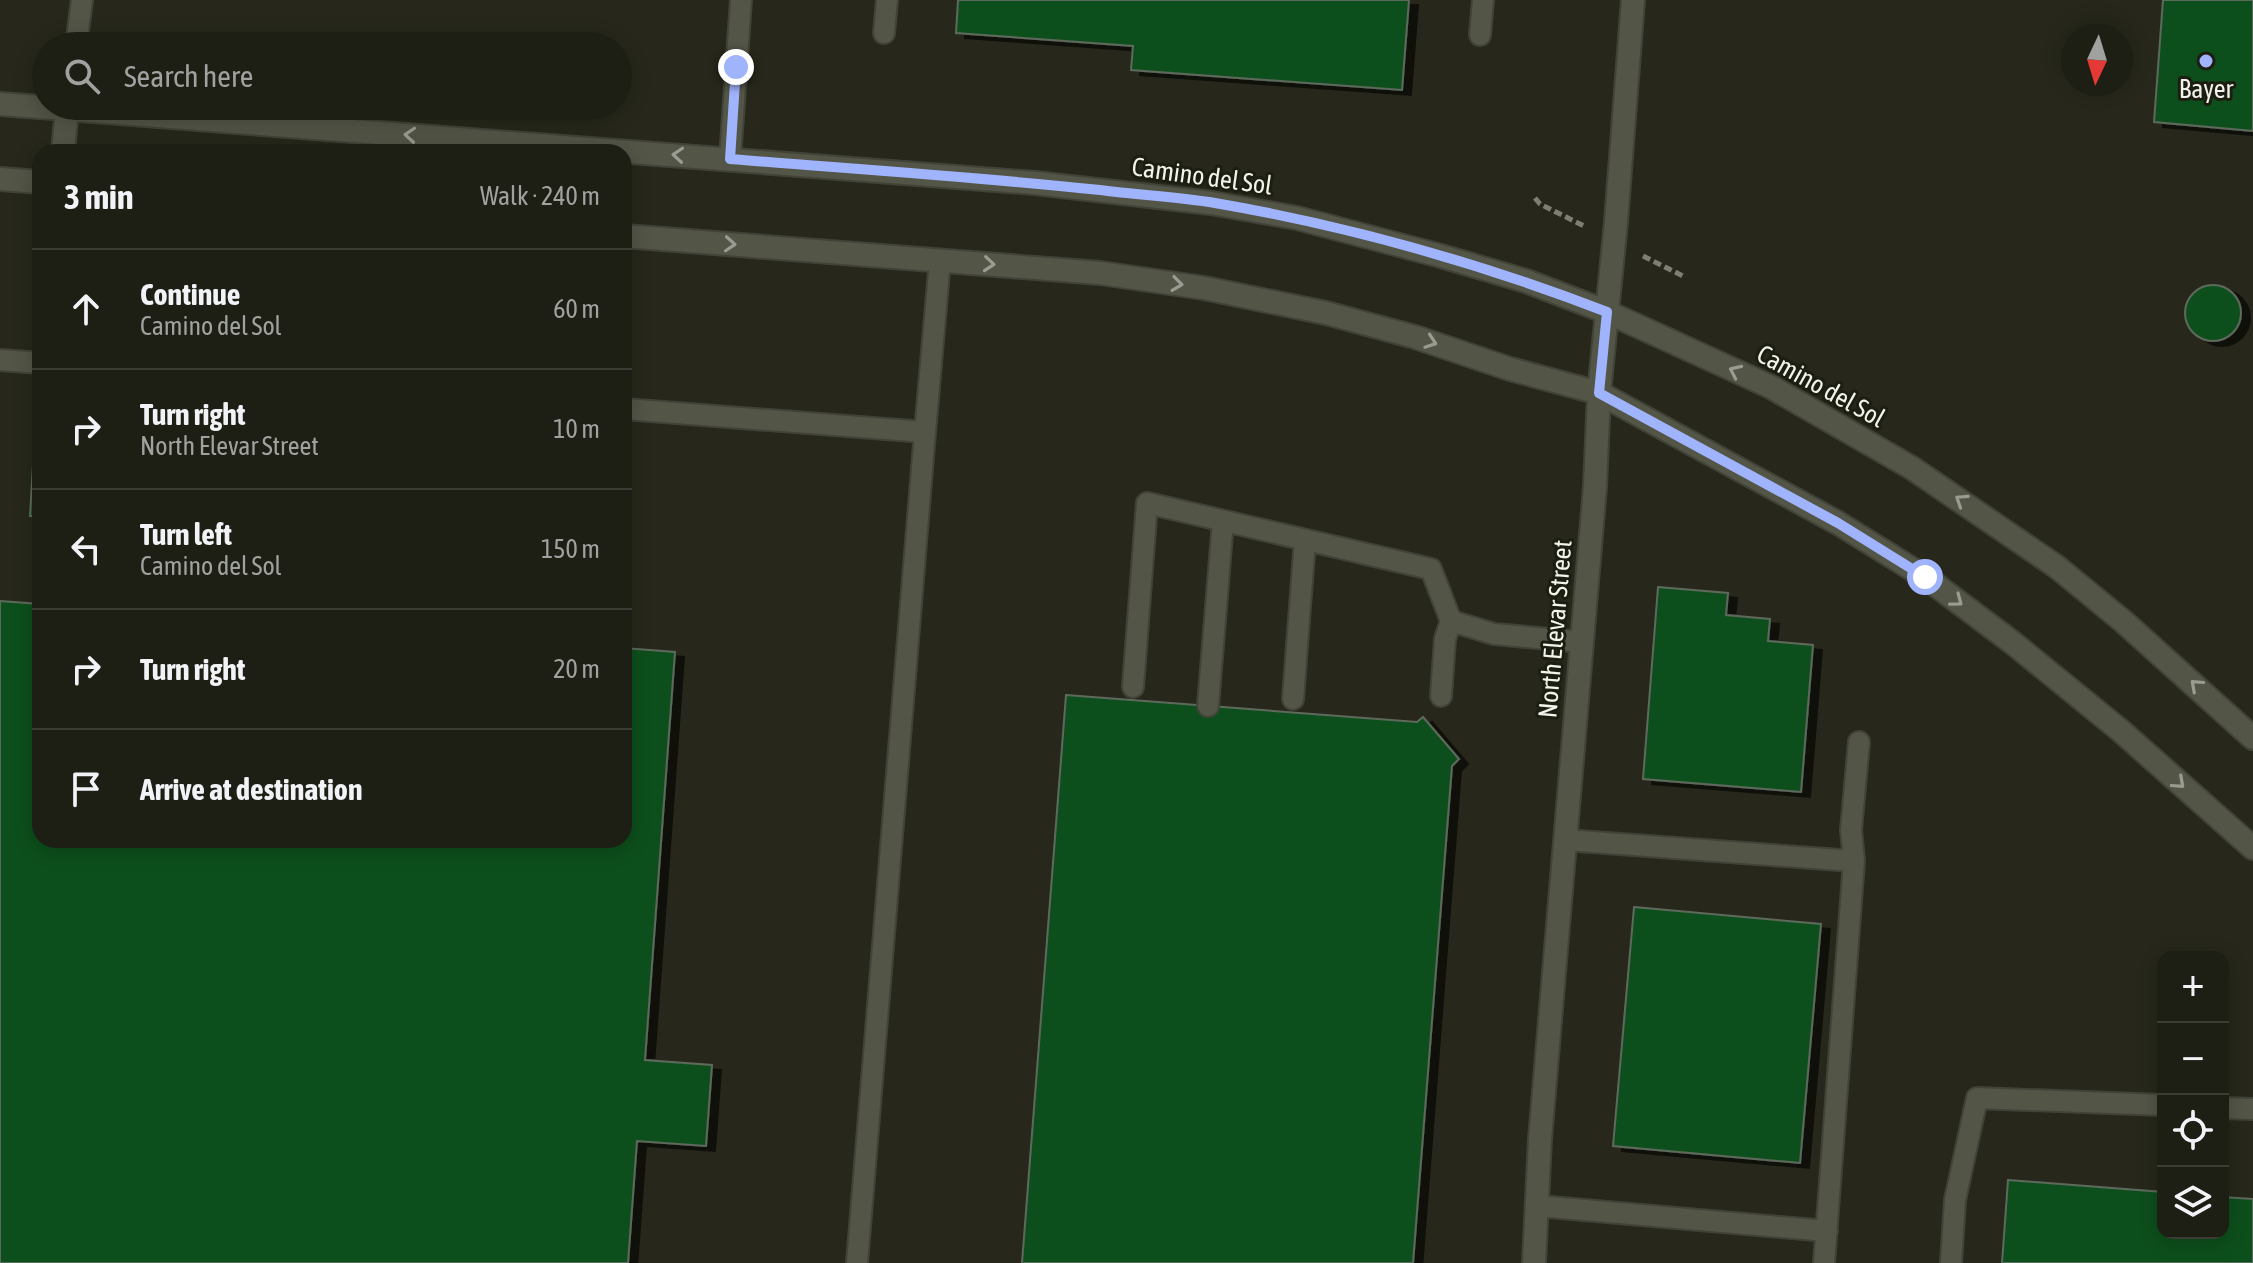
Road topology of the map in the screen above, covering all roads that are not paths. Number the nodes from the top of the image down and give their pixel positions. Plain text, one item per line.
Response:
1 (82, 0) edge
2 (741, 0) edge
3 (887, 0) edge
4 (1483, 0) edge
5 (1633, 0) edge
6 (78, 32) edge
7 (884, 33) dead end
8 (1480, 35) dead end
9 (0, 104) edge
10 (32, 105) edge
11 (66, 120) edge
12 (233, 120) edge
13 (64, 144) edge
14 (539, 144) edge
15 (632, 151) edge
16 (730, 159) junction
17 (0, 179) edge
18 (32, 181) edge
19 (632, 237) edge
20 (940, 260) junction
21 (1607, 312) junction
22 (0, 360) edge
23 (32, 362) edge
24 (1599, 393) junction
25 (632, 410) edge
26 (925, 432) junction
27 (1223, 521) junction
28 (1305, 540) junction
29 (1451, 621) junction
30 (1582, 642) junction
31 (1133, 687) dead end
32 (1441, 696) dead end
33 (1293, 699) dead end
34 (1208, 706) dead end
35 (2253, 738) edge
36 (1859, 742) dead end
37 (1565, 840) junction
38 (2253, 848) edge
39 (1854, 861) junction
40 (2157, 1105) edge
41 (2229, 1108) edge
42 (2253, 1109) edge
43 (1538, 1206) junction
44 (1827, 1231) junction
45 (857, 1263) edge
46 (1534, 1263) edge
47 (1824, 1263) edge
48 (1951, 1263) edge

1 - 6 lane
2 - 16 lane
3 - 7 lane
4 - 8 lane
5 - 21 street, North Elevar Street
9 - 10 street, Camino del Sol
11 - 13 street
14 -> 12 street, Camino del Sol
16 -> 15 street, Camino del Sol
16 - 21 street, Camino del Sol
17 - 18 street
19 -> 20 street
20 -> 24 street
20 - 26 lane
21 - 24 street, North Elevar Street
35 -> 21 street, Camino del Sol
22 - 23 lane
24 - 30 street, North Elevar Street
24 -> 38 street
25 - 26 lane
26 - 45 lane
27 - 28 lane
27 - 31 lane
27 - 34 lane
28 - 29 lane
28 - 33 lane
29 - 30 lane
29 - 32 lane
30 - 37 street, North Elevar Street
36 - 39 lane
37 - 39 lane
37 - 43 street, North Elevar Street
39 - 44 lane
40 - 48 lane
41 - 42 lane
43 - 44 lane
43 - 46 street, North Elevar Street
44 - 47 lane

